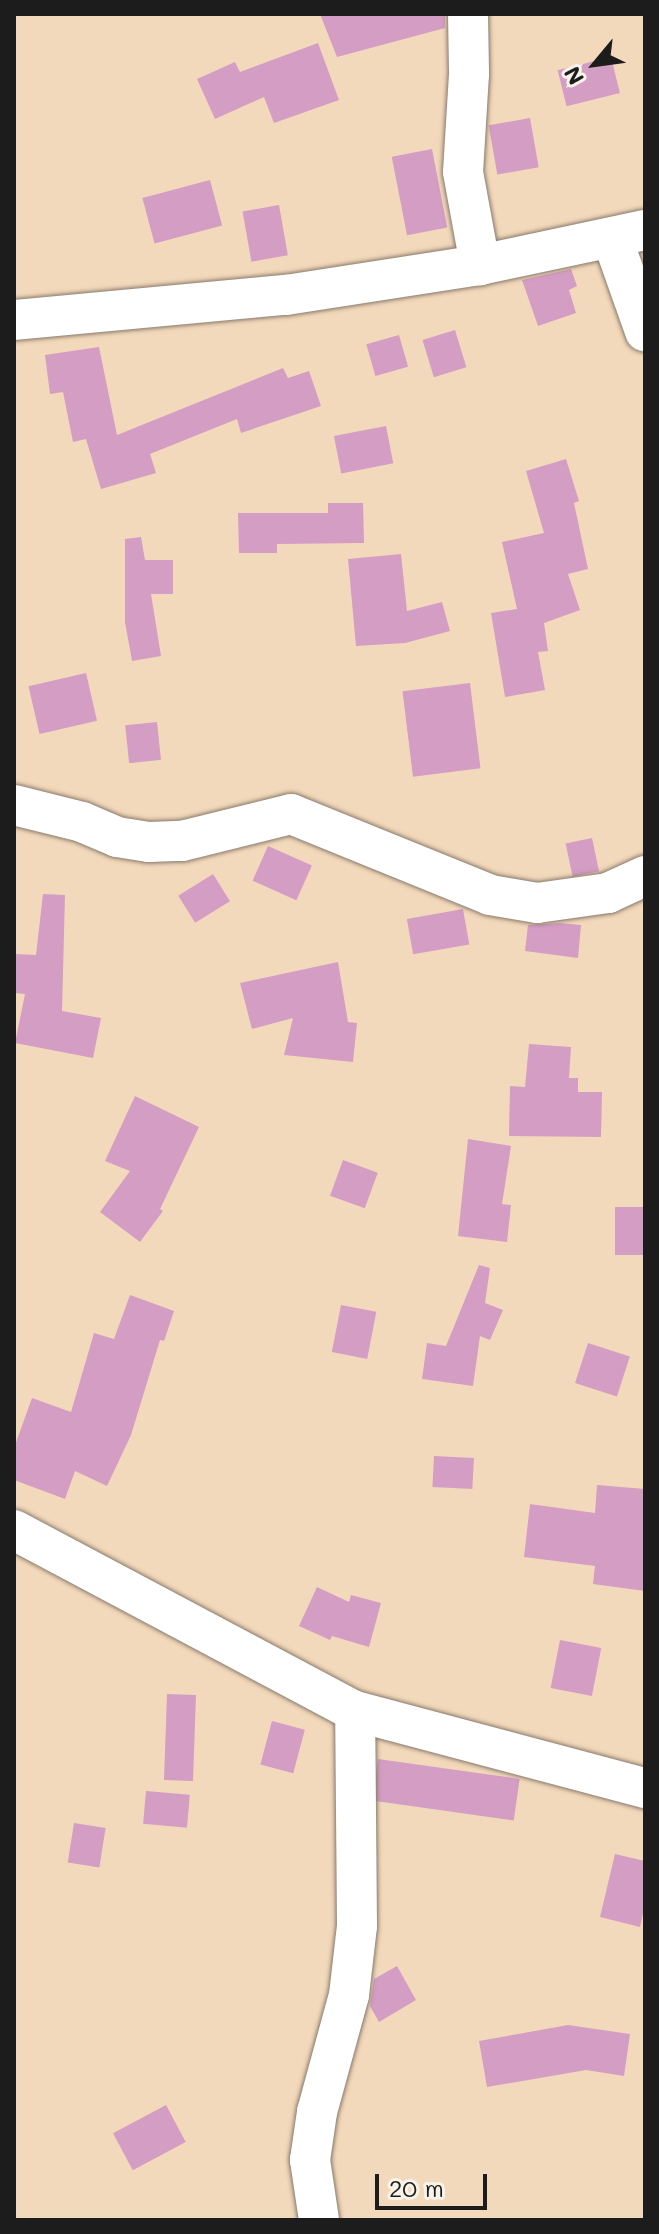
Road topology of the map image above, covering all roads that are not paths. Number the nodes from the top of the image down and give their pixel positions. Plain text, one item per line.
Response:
1 (468, 14) edge
2 (628, 234) edge
3 (480, 265) junction
4 (14, 320) edge
5 (645, 331) edge
6 (14, 805) edge
7 (645, 876) edge
8 (14, 1530) edge
9 (355, 1711) junction
10 (645, 1788) edge
11 (319, 2220) edge

1 - 3 street
2 - 3 street
2 - 5 street
3 - 4 street
6 - 7 street
8 - 9 street
9 - 10 street
9 - 11 street

